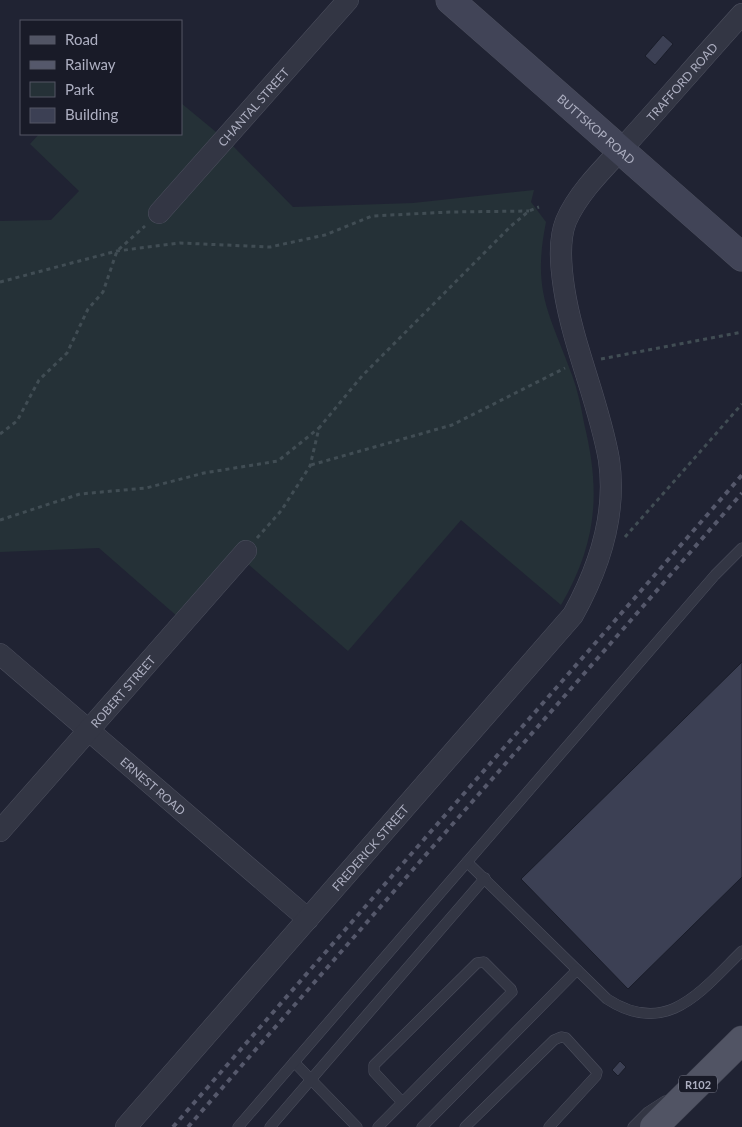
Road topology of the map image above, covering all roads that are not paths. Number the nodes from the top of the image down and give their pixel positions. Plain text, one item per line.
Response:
1 (348, 0) edge
2 (450, 0) edge
3 (742, 14) edge
4 (621, 150) junction
5 (159, 213) road end
6 (742, 258) edge
7 (583, 363) joint
8 (742, 548) edge
9 (246, 552) road end
10 (0, 654) edge
11 (88, 731) junction
12 (0, 832) edge
13 (467, 862) junction
14 (484, 878) junction
15 (308, 919) junction
16 (742, 951) edge
17 (577, 970) junction
18 (742, 1040) edge
19 (294, 1062) junction
20 (311, 1080) junction
21 (691, 1090) junction
22 (402, 1102) junction
23 (126, 1127) edge
24 (238, 1127) edge
25 (270, 1127) edge
26 (357, 1127) edge
27 (378, 1127) edge
28 (422, 1127) edge
29 (465, 1127) edge
30 (549, 1127) edge
31 (633, 1127) edge
32 (654, 1127) edge

1 - 5 street, CHANTAL STREET
2 - 4 street, BUTTSKOP ROAD
3 - 4 street, TRAFFORD ROAD
4 - 6 street, BUTTSKOP ROAD
4 - 7 street, TRAFFORD ROAD
7 - 15 street, FREDERICK STREET
8 - 13 lane
9 - 11 street, ROBERT STREET
10 - 11 street, ERNEST ROAD
11 - 12 street, ROBERT STREET
11 - 15 street, ERNEST ROAD
13 - 14 lane
13 - 19 lane
14 - 17 lane
14 - 20 lane
15 - 23 street, FREDERICK STREET
16 - 17 lane
17 - 28 lane
18 - 21 main road, R102
19 - 20 lane
19 - 24 lane
20 - 25 lane
20 - 26 lane
21 - 31 lane
21 - 32 main road, R102
22 - 22 lane
22 - 27 lane
29 - 30 lane

